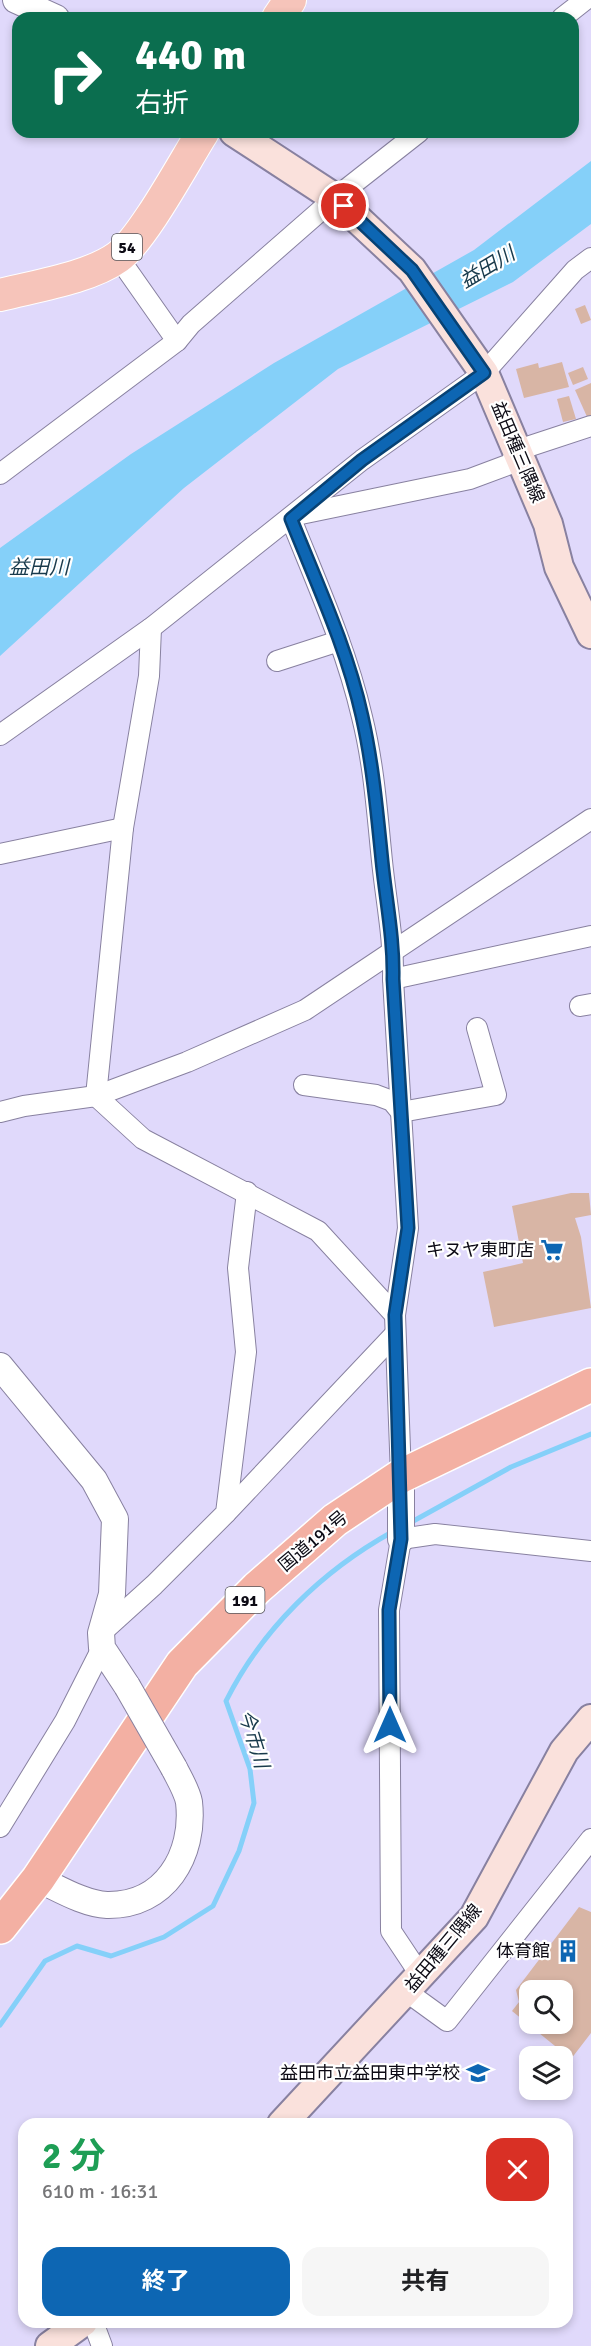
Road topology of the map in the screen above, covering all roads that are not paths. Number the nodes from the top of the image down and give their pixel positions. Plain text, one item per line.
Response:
1 (16, 0) edge
2 (43, 12) edge
3 (199, 138) edge
4 (243, 138) edge
5 (411, 138) edge
6 (340, 202) junction
7 (118, 257) junction
8 (591, 258) edge
9 (0, 295) edge
10 (177, 340) junction
11 (484, 373) junction
12 (591, 426) edge
13 (518, 450) junction
14 (0, 474) edge
15 (293, 517) junction
16 (548, 524) junction
17 (591, 608) edge
18 (151, 628) junction
19 (591, 634) edge
20 (339, 641) junction
21 (277, 661) dead end
22 (0, 735) edge
23 (591, 819) edge
24 (123, 828) junction
25 (0, 855) edge
26 (591, 936) edge
27 (394, 951) junction
28 (393, 979) junction
29 (477, 1028) dead end
30 (304, 1085) dead end
31 (96, 1096) junction
32 (0, 1112) edge
33 (401, 1112) junction
34 (247, 1192) junction
35 (395, 1324) junction
36 (0, 1366) edge
37 (591, 1385) edge
38 (401, 1476) junction
39 (226, 1512) junction
40 (401, 1539) junction
41 (591, 1551) edge
42 (102, 1641) junction
43 (591, 1719) edge
44 (0, 1827) edge
45 (591, 1839) edge
46 (38, 1879) junction
47 (0, 1928) edge
48 (414, 1984) junction
49 (288, 2118) edge
50 (75, 2328) edge
51 (95, 2328) edge
52 (50, 2346) edge
53 (102, 2346) edge

1 - 2 street
3 - 7 main road, 54
4 - 6 main road, 益田種三隅線
5 - 6 street
6 - 10 street
6 - 11 main road, 益田種三隅線
7 - 9 main road, 54
7 - 10 street
8 - 11 street
10 - 14 street
11 - 13 main road, 益田種三隅線
11 - 15 street
12 - 13 street
13 - 15 street
13 - 16 main road, 益田種三隅線
15 - 18 street
15 - 20 street
16 - 17 main road, 益田種三隅線
16 - 19 main road, 益田種三隅線
18 - 22 street
18 - 24 street
20 - 21 street
20 - 27 street
23 - 27 street
24 - 25 street
24 - 31 street
26 - 28 street
27 - 28 street
27 - 31 street
28 - 33 street
29 - 33 street
30 - 33 street
31 - 32 street
31 - 34 street
33 - 35 street
34 - 35 street
34 - 39 street
35 - 38 street
35 - 39 street
36 - 42 street
37 - 38 highway, 国道191号 / 191
38 - 40 street
38 - 46 highway, 国道191号 / 191
39 - 42 street
40 - 41 street
40 - 48 street
42 - 44 street
42 - 46 street, bridge
43 - 48 main road, 益田種三隅線
45 - 48 street
46 - 47 highway, 国道191号 / 191
48 - 49 main road, 益田種三隅線
50 - 52 main road
51 - 53 street

